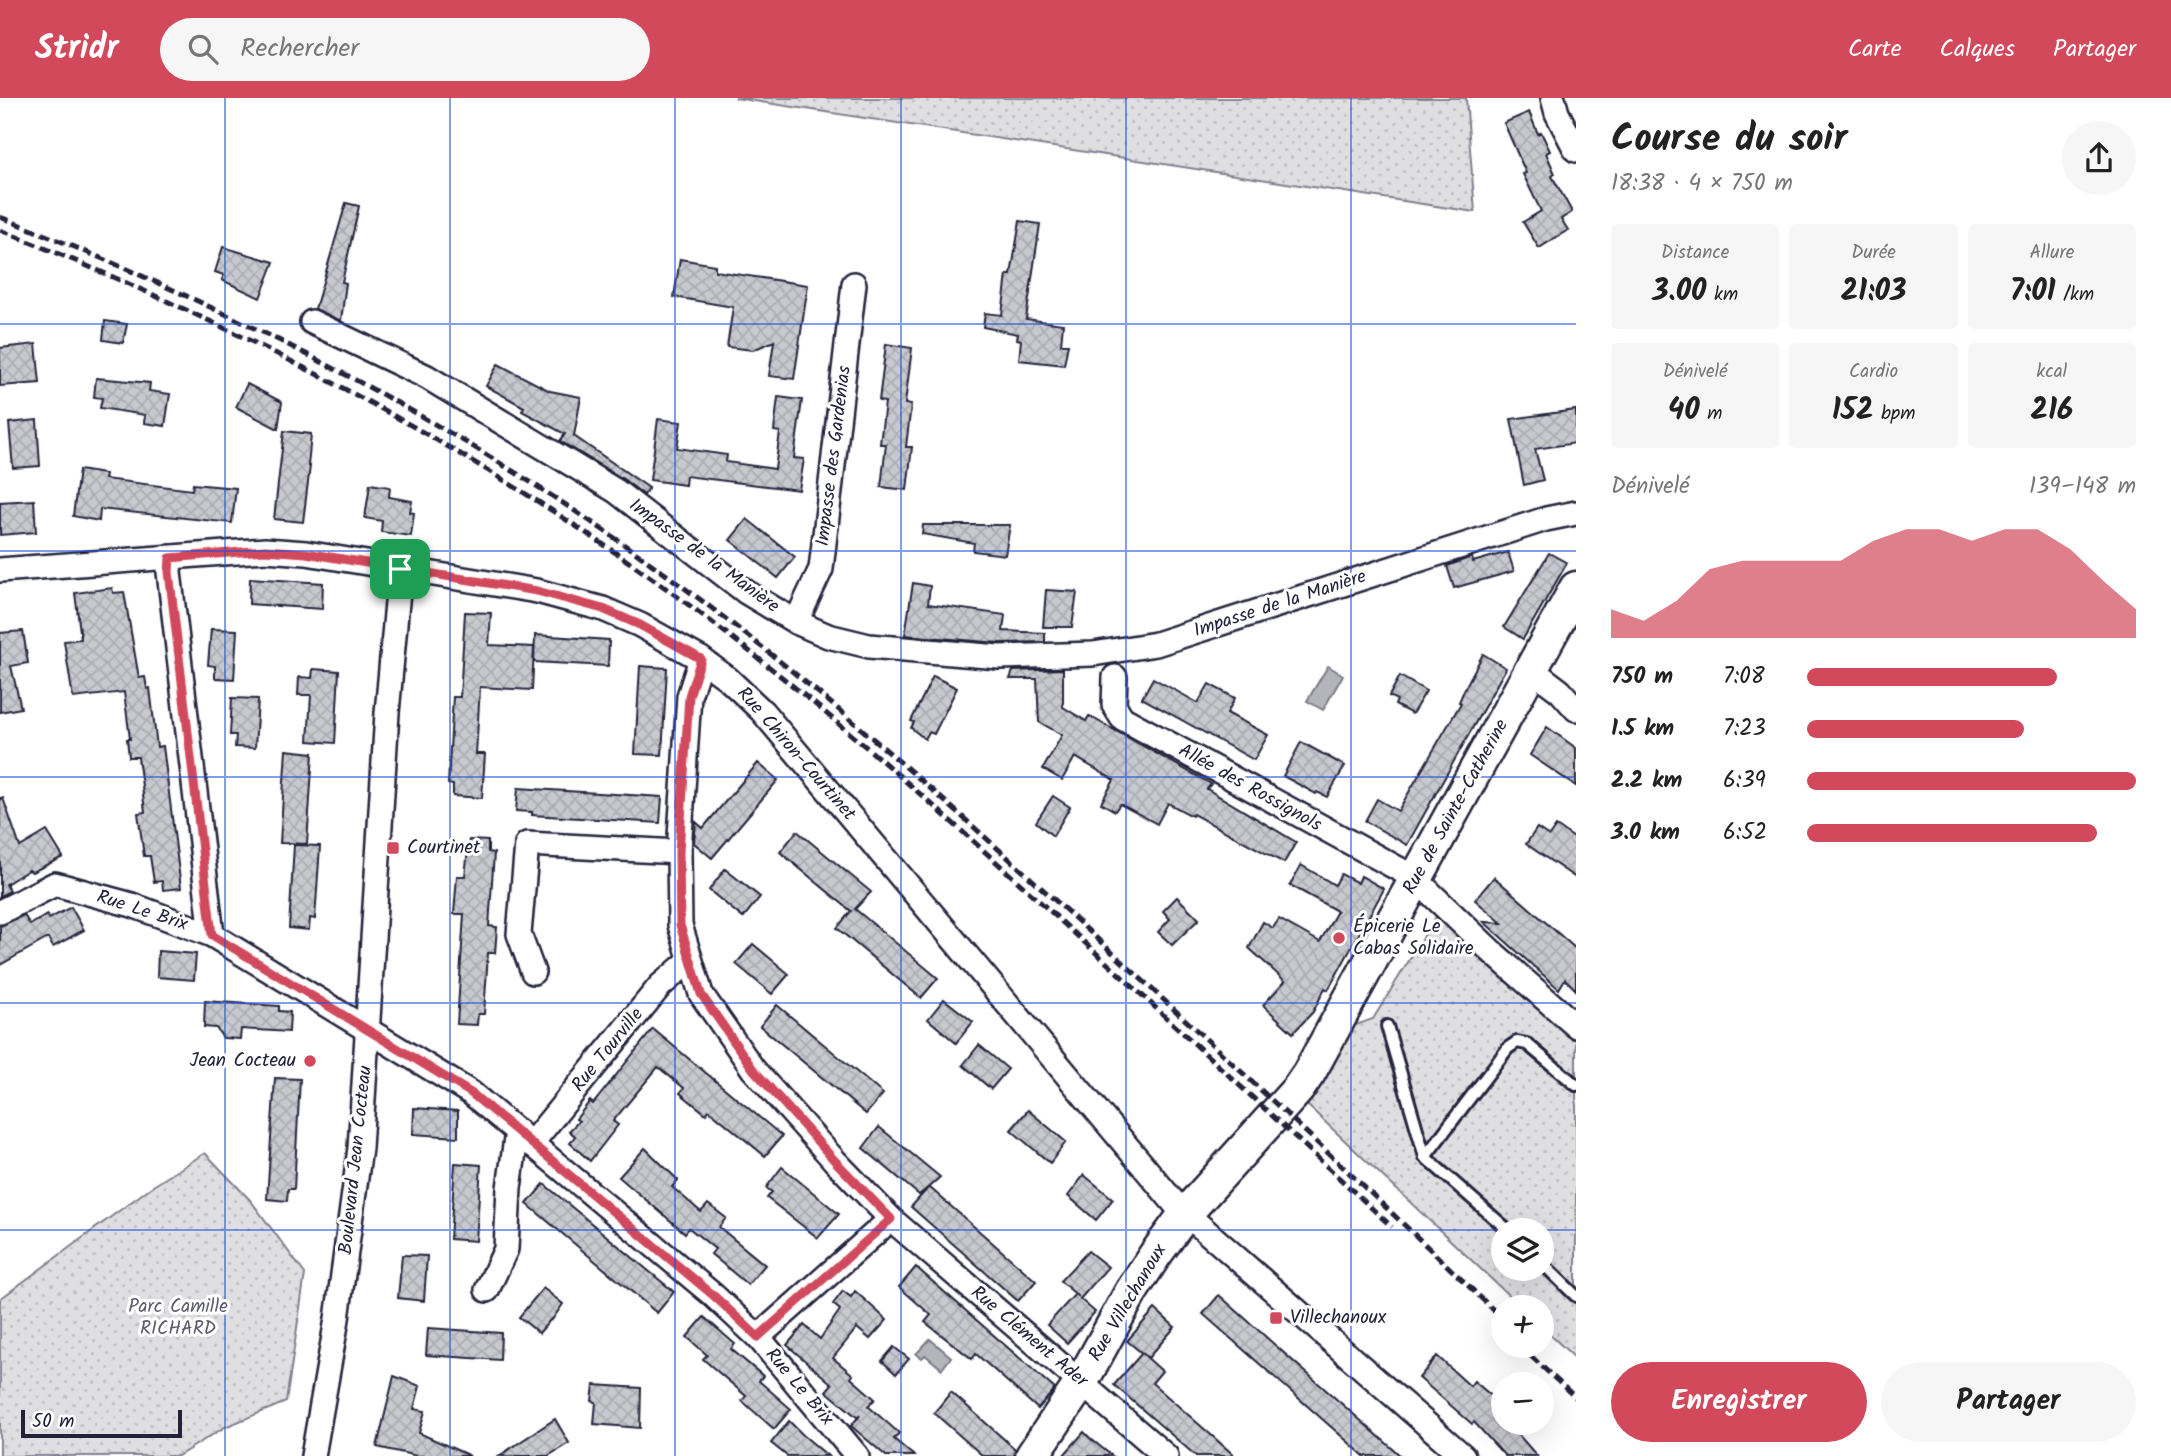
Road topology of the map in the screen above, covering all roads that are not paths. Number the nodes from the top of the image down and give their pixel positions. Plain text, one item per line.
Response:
1 (1553, 98) edge
2 (1576, 150) edge
3 (854, 284) dead end
4 (312, 322) dead end
5 (1576, 513) edge
6 (170, 558) junction
7 (400, 569) junction
8 (0, 570) edge
9 (1576, 588) edge
10 (796, 622) junction
11 (701, 659) junction
12 (1531, 669) junction
13 (1115, 677) dead end
14 (1568, 690) edge
15 (1576, 709) edge
16 (679, 852) junction
17 (1416, 880) junction
18 (0, 912) edge
19 (212, 935) junction
20 (689, 961) junction
21 (533, 972) dead end
22 (1387, 1026) dead end
23 (1576, 1026) edge
24 (369, 1031) junction
25 (1576, 1085) edge
26 (1263, 1128) joint
27 (524, 1137) junction
28 (1425, 1157) junction
29 (1186, 1213) junction
30 (1494, 1218) edge
31 (891, 1219) junction
32 (1554, 1275) edge
33 (487, 1290) dead end
34 (1576, 1296) edge
35 (758, 1337) junction
36 (1081, 1383) junction
37 (313, 1456) edge
38 (857, 1456) edge
39 (1032, 1456) edge
40 (1166, 1456) edge
41 (1463, 1456) edge

1 - 2 street
3 - 10 street, Impasse des Gardenias
4 - 10 street, Impasse de la Manière
5 - 10 street, Impasse de la Manière
6 - 7 street, Rue Chiron-Courtinet
6 - 8 street, Rue Chiron-Courtinet
6 - 19 street
7 - 11 street, Rue Chiron-Courtinet
7 - 24 street, Boulevard Jean Cocteau
9 - 12 street, Rue de Sainte-Catherine
11 - 16 street, Rue Clément Ader
11 - 29 street, Rue Chiron-Courtinet
12 - 14 street
12 - 17 street, Rue de Sainte-Catherine
13 - 17 street, Allée des Rossignols
14 - 15 street
16 - 20 street, Rue Clément Ader
16 - 21 street
17 - 23 street, Allée des Rossignols
17 - 26 street, Rue de Sainte-Catherine
18 - 19 street, Rue Le Brix
19 - 24 street, Rue Le Brix
20 - 27 street, Rue Tourville
20 - 31 street, Rue Clément Ader
22 - 28 lane
24 - 27 street, Rue Le Brix
24 - 37 street, Boulevard Jean Cocteau
25 - 28 lane
26 - 29 street, Rue Villechanoux
27 - 33 street
27 - 35 street, Rue Le Brix
28 - 30 lane
29 - 36 street, Rue Villechanoux
29 - 41 street, Rue Chiron-Courtinet
31 - 35 street
31 - 36 street, Rue Clément Ader
32 - 34 lane
35 - 38 street, Rue Le Brix
36 - 39 street, Rue Villechanoux
36 - 40 street, Rue Clément Ader

